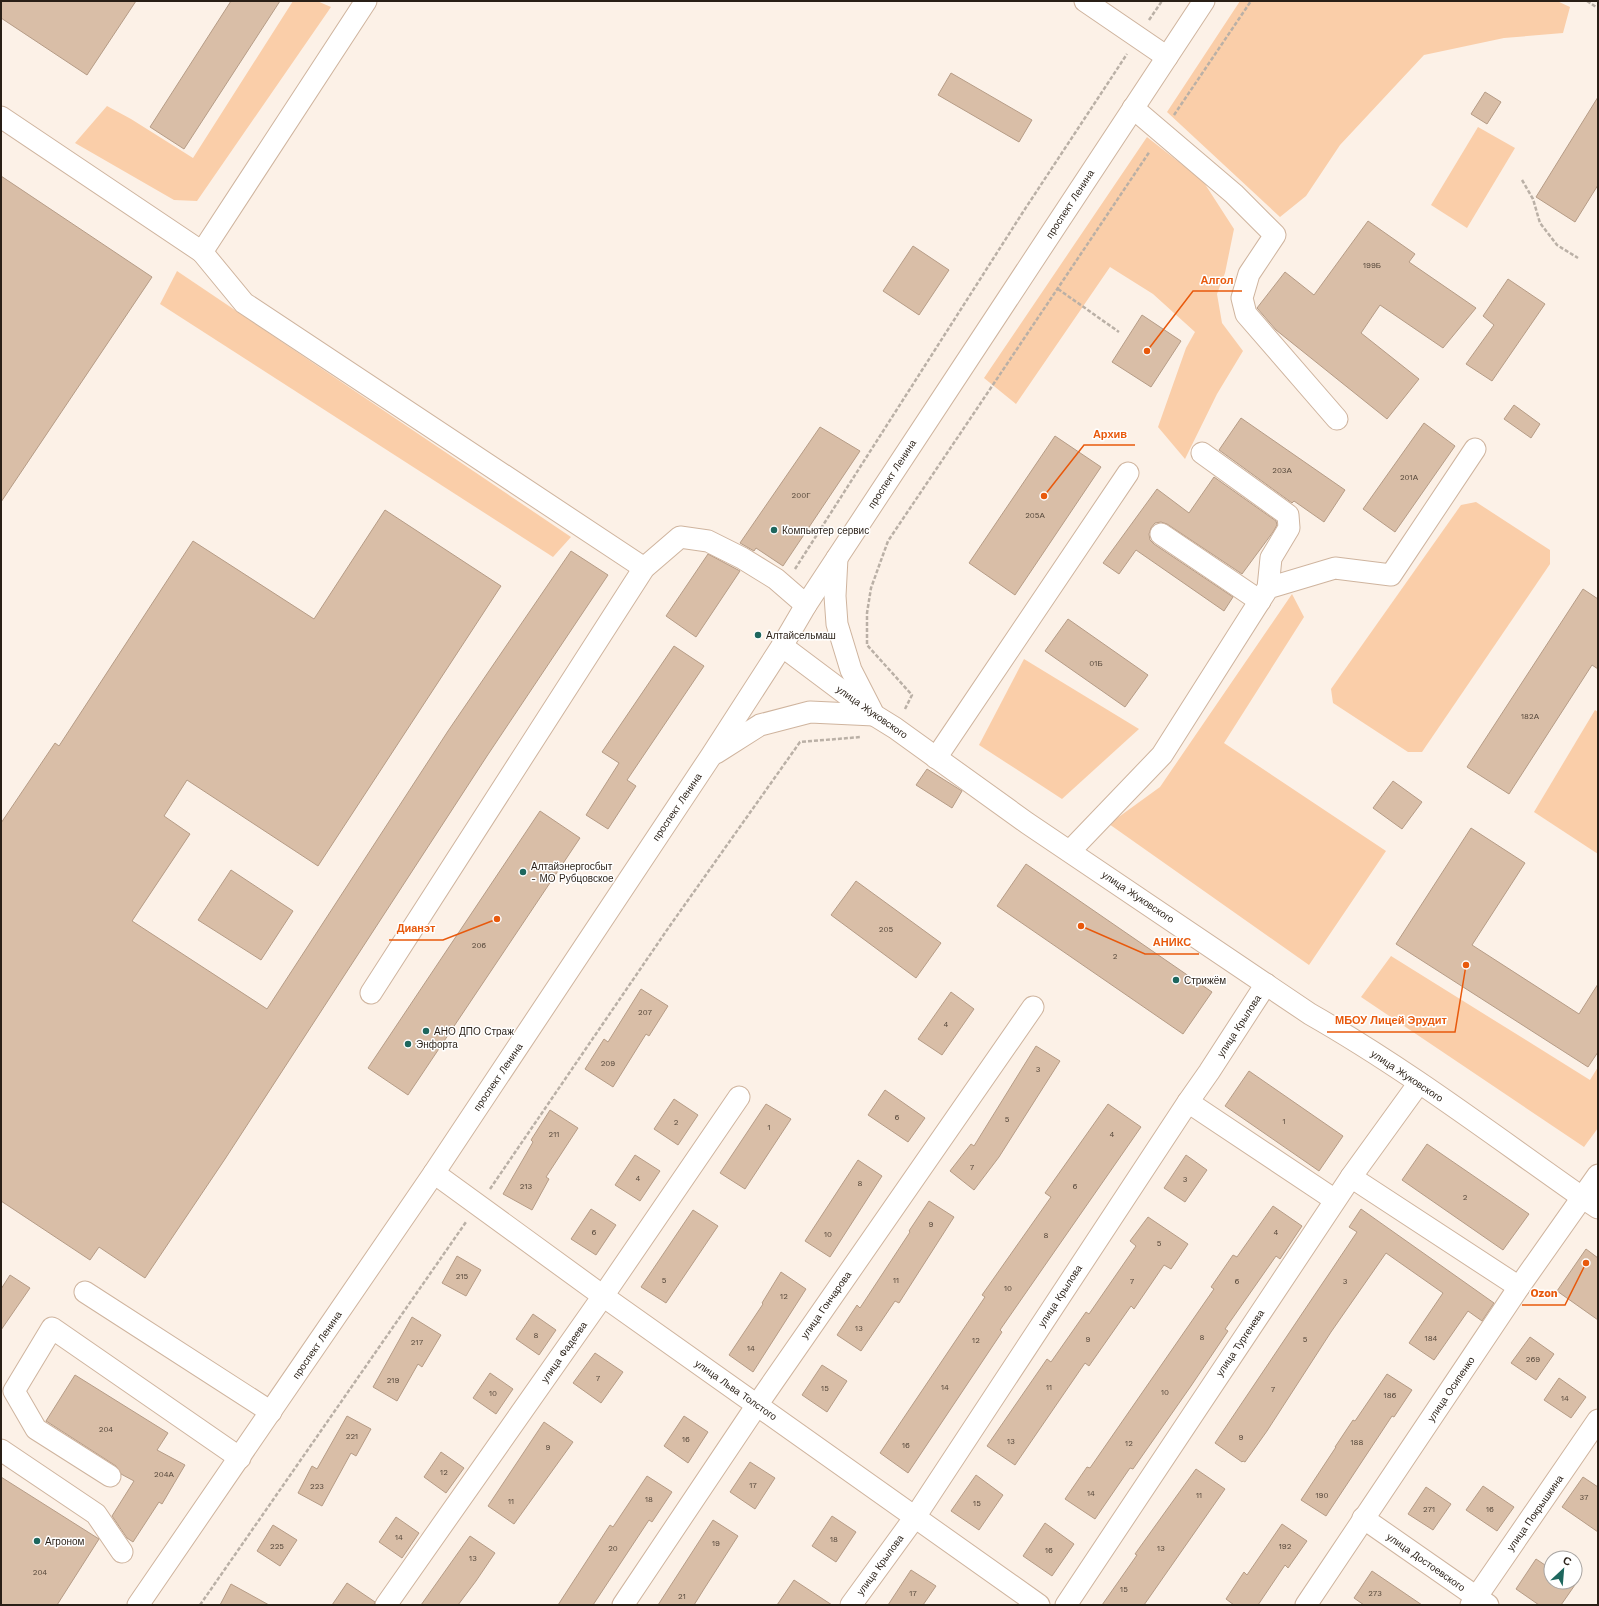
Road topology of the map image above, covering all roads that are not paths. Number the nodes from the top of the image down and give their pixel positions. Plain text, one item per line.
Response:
1 (366, 1) edge
2 (1085, 1) edge
3 (1204, 1) edge
4 (1167, 57) junction
5 (1133, 108) junction
6 (1, 118) edge
7 (202, 252) junction
8 (1337, 418) dead end
9 (1475, 450) dead end
10 (1202, 453) dead end
11 (1128, 473) dead end
12 (1161, 534) dead end
13 (837, 558) junction
14 (644, 568) junction
15 (1264, 595) junction
16 (806, 605) junction
17 (782, 646) junction
18 (874, 716) junction
19 (711, 756) junction
20 (936, 758) junction
21 (1070, 851) junction
22 (1266, 984) junction
23 (372, 993) dead end
24 (1033, 1008) dead end
25 (1419, 1083) junction
26 (739, 1097) dead end
27 (1188, 1102) junction
28 (434, 1173) junction
29 (1598, 1175) edge
30 (1351, 1176) junction
31 (1335, 1200) junction
32 (1590, 1203) edge
33 (1519, 1287) junction
34 (85, 1292) dead end
35 (603, 1296) junction
36 (757, 1405) junction
37 (271, 1412) junction
38 (1598, 1420) edge
39 (1, 1450) edge
40 (240, 1458) junction
41 (110, 1476) dead end
42 (915, 1517) junction
43 (1363, 1518) junction
44 (122, 1552) dead end
45 (1479, 1602) edge
46 (138, 1605) edge
47 (386, 1605) edge
48 (623, 1605) edge
49 (851, 1605) edge
50 (1039, 1605) edge
51 (1066, 1605) edge
52 (1306, 1605) edge

1 - 7 street
2 - 4 street
3 - 4 street, проспект Ленина
4 - 5 street, проспект Ленина
5 - 8 street
5 - 13 street, проспект Ленина
6 - 7 street
7 - 14 street
9 - 15 street
10 - 15 street
11 - 20 street
12 - 15 street
13 - 16 street, проспект Ленина
13 - 18 street
14 - 16 street
14 - 23 street
15 - 21 street
16 - 17 street, проспект Ленина
17 - 18 street, улица Жуковского
17 - 19 street, проспект Ленина
18 - 19 street
18 - 20 street, улица Жуковского
19 - 28 street, проспект Ленина
20 - 21 street, улица Жуковского
21 - 22 street, улица Жуковского
22 - 25 street, улица Жуковского
22 - 27 street, улица Крылова
24 - 36 street, улица Гончарова
25 - 30 street, улица Тургенева
25 - 32 street, улица Жуковского
26 - 35 street, улица Фадеева
27 - 31 street
27 - 42 street, улица Крылова
28 - 35 street, улица Льва Толстого
28 - 37 street, проспект Ленина
29 - 32 street, улица Осипенко
30 - 31 street, улица Тургенева
30 - 33 street
31 - 51 street, улица Тургенева
32 - 33 street, улица Осипенко
33 - 43 street, улица Осипенко
34 - 37 street
35 - 36 street, улица Льва Толстого
35 - 47 street, улица Фадеева
36 - 42 street, улица Льва Толстого
36 - 48 street, улица Гончарова
37 - 40 street, проспект Ленина
38 - 45 street, улица Покрышкина
39 - 44 street
40 - 41 street
40 - 46 street, проспект Ленина
42 - 49 street, улица Крылова
42 - 50 street, улица Льва Толстого
43 - 45 street, улица Достоевского
43 - 52 street, улица Осипенко

